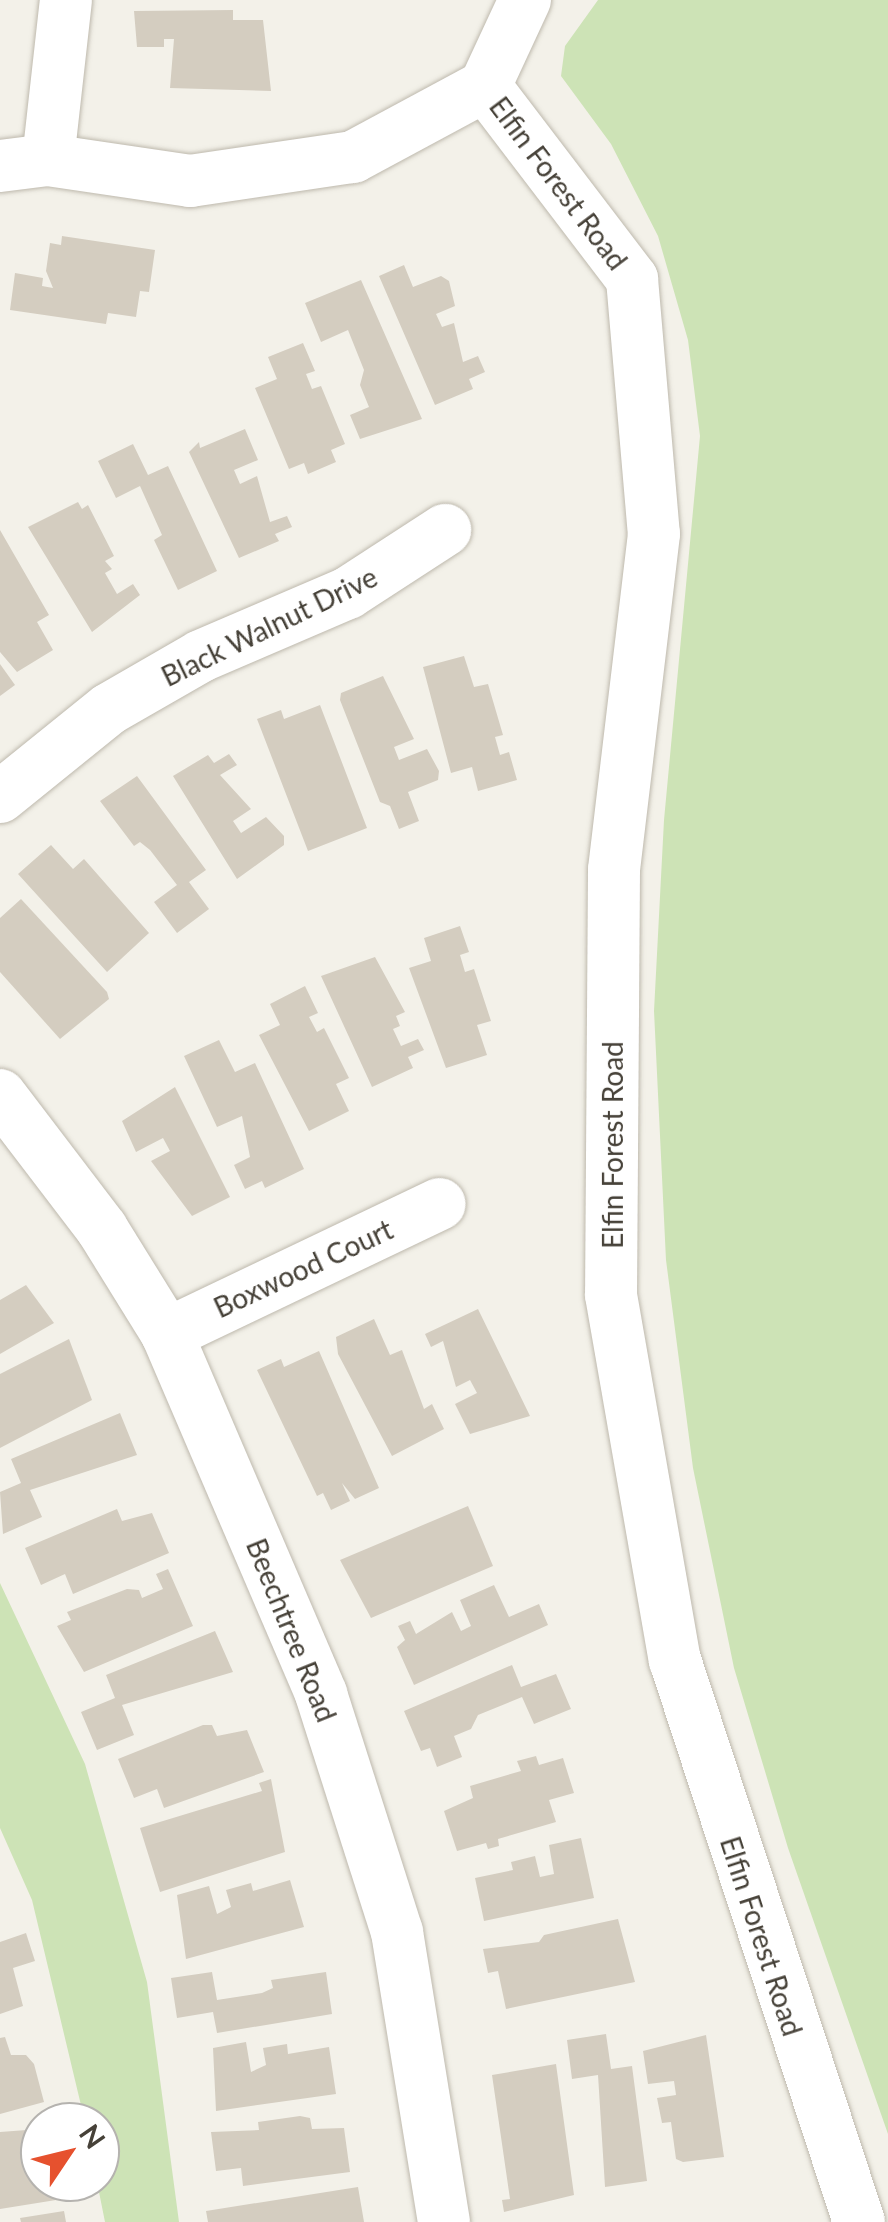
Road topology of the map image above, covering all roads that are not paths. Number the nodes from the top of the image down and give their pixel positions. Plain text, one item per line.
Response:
1 (66, 0) edge
2 (525, 0) edge
3 (485, 86) junction
4 (24, 163) edge
5 (445, 530) dead end
6 (0, 797) edge
7 (0, 1095) edge
8 (440, 1204) dead end
9 (166, 1334) junction
10 (444, 2222) edge
11 (859, 2222) edge

1 - 4 street
2 - 3 street
3 - 4 street
3 - 11 street, Elfin Forest Road
5 - 6 street, Black Walnut Drive
7 - 9 street, Beechtree Road
8 - 9 street, Boxwood Court
9 - 10 street, Beechtree Road

